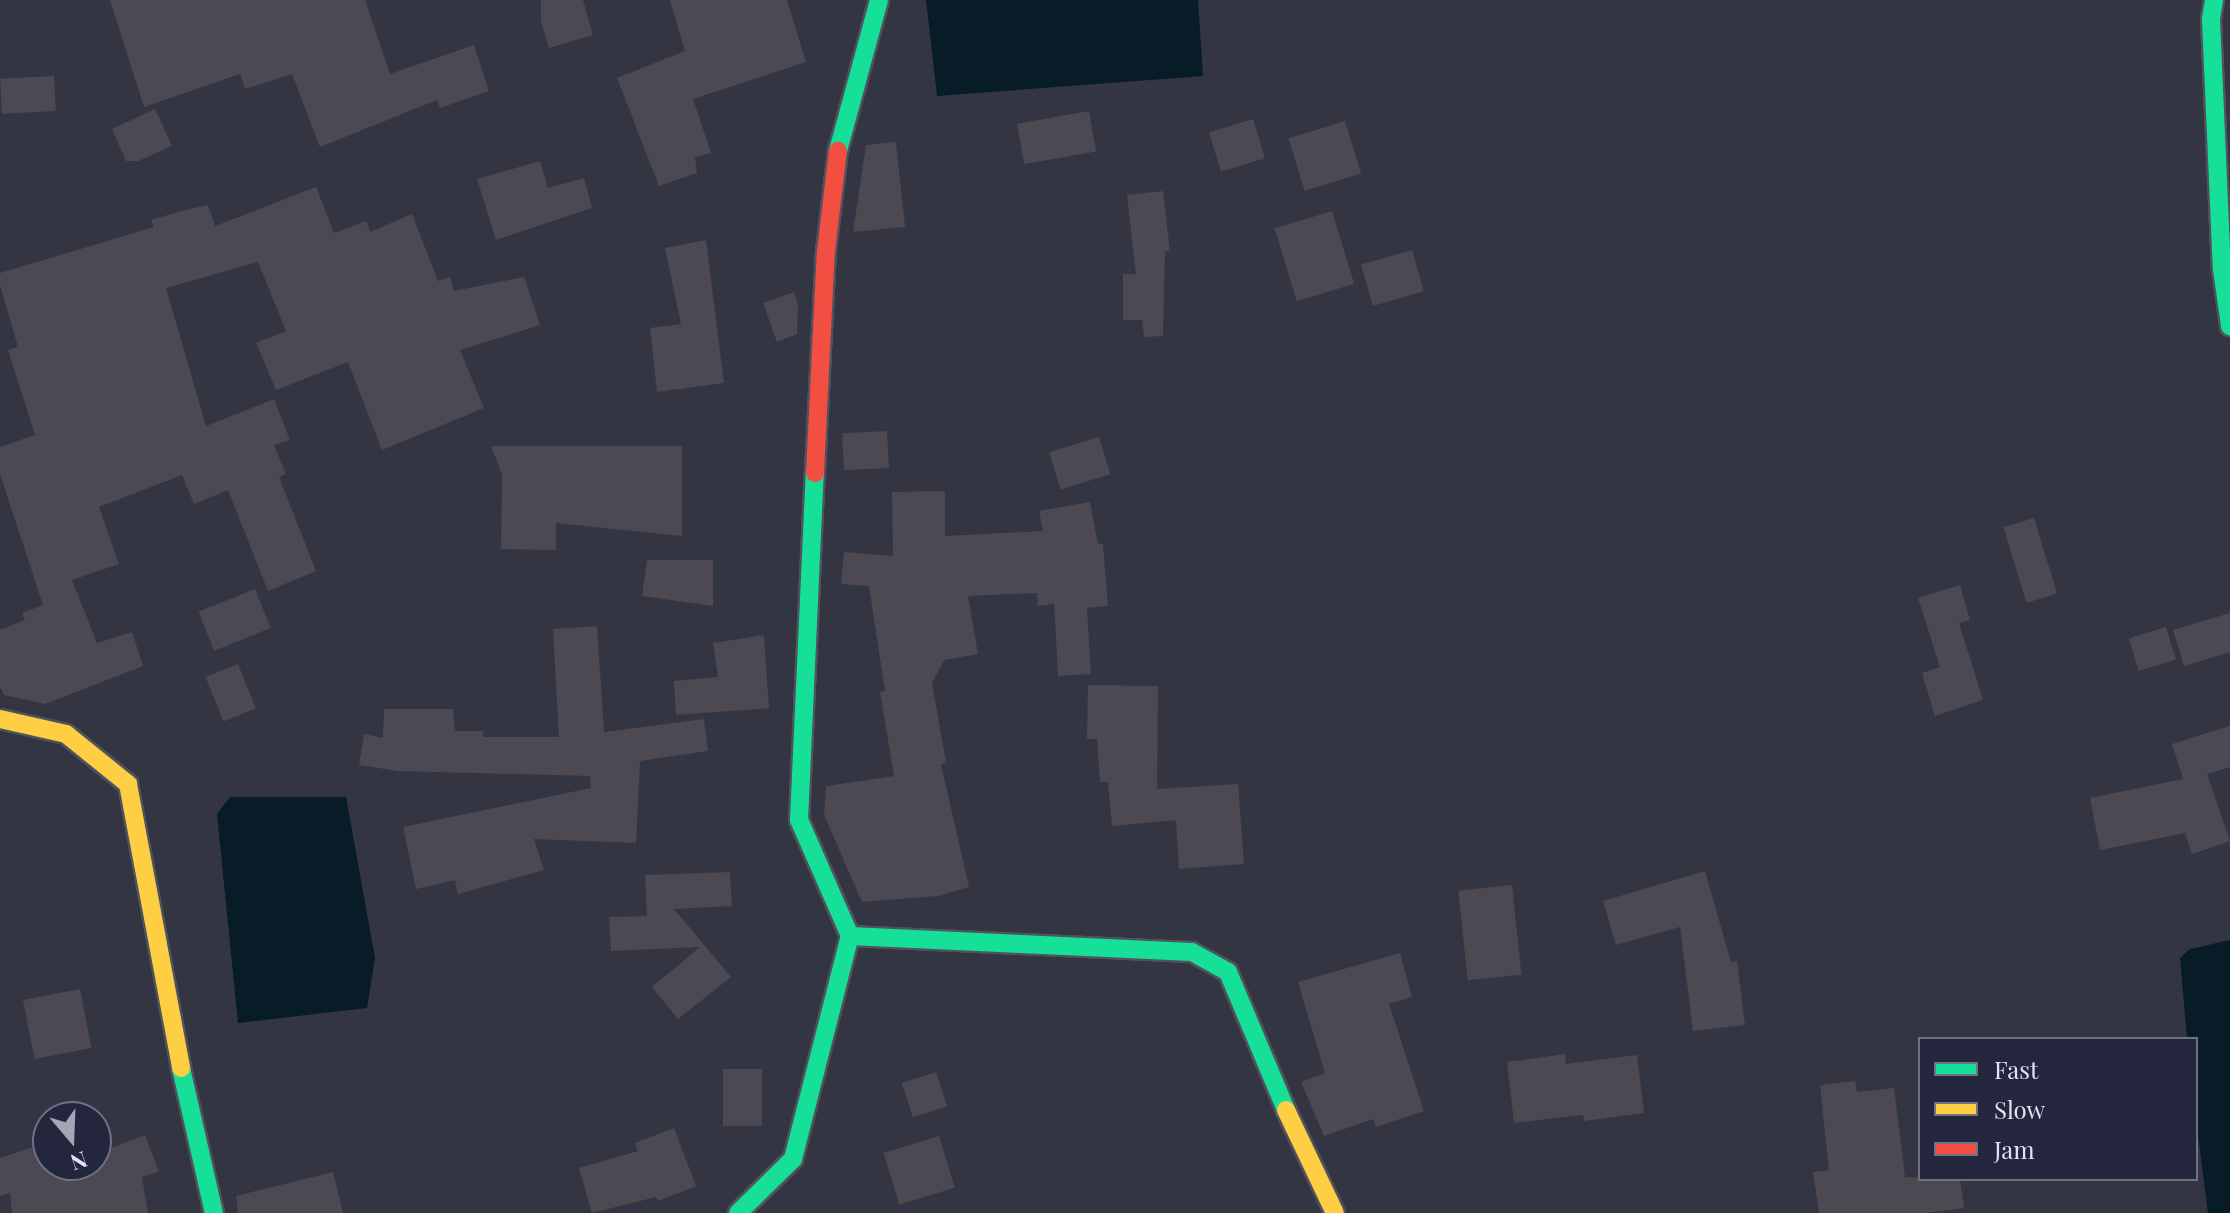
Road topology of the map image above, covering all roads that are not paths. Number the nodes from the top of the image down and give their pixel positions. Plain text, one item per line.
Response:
1 (879, 0) edge
2 (2214, 0) edge
3 (2230, 326) edge
4 (0, 719) edge
5 (850, 936) junction
6 (214, 1213) edge
7 (738, 1213) edge
8 (1335, 1213) edge

1 - 5 street
2 - 3 street
4 - 6 street
5 - 7 street
5 - 8 street

